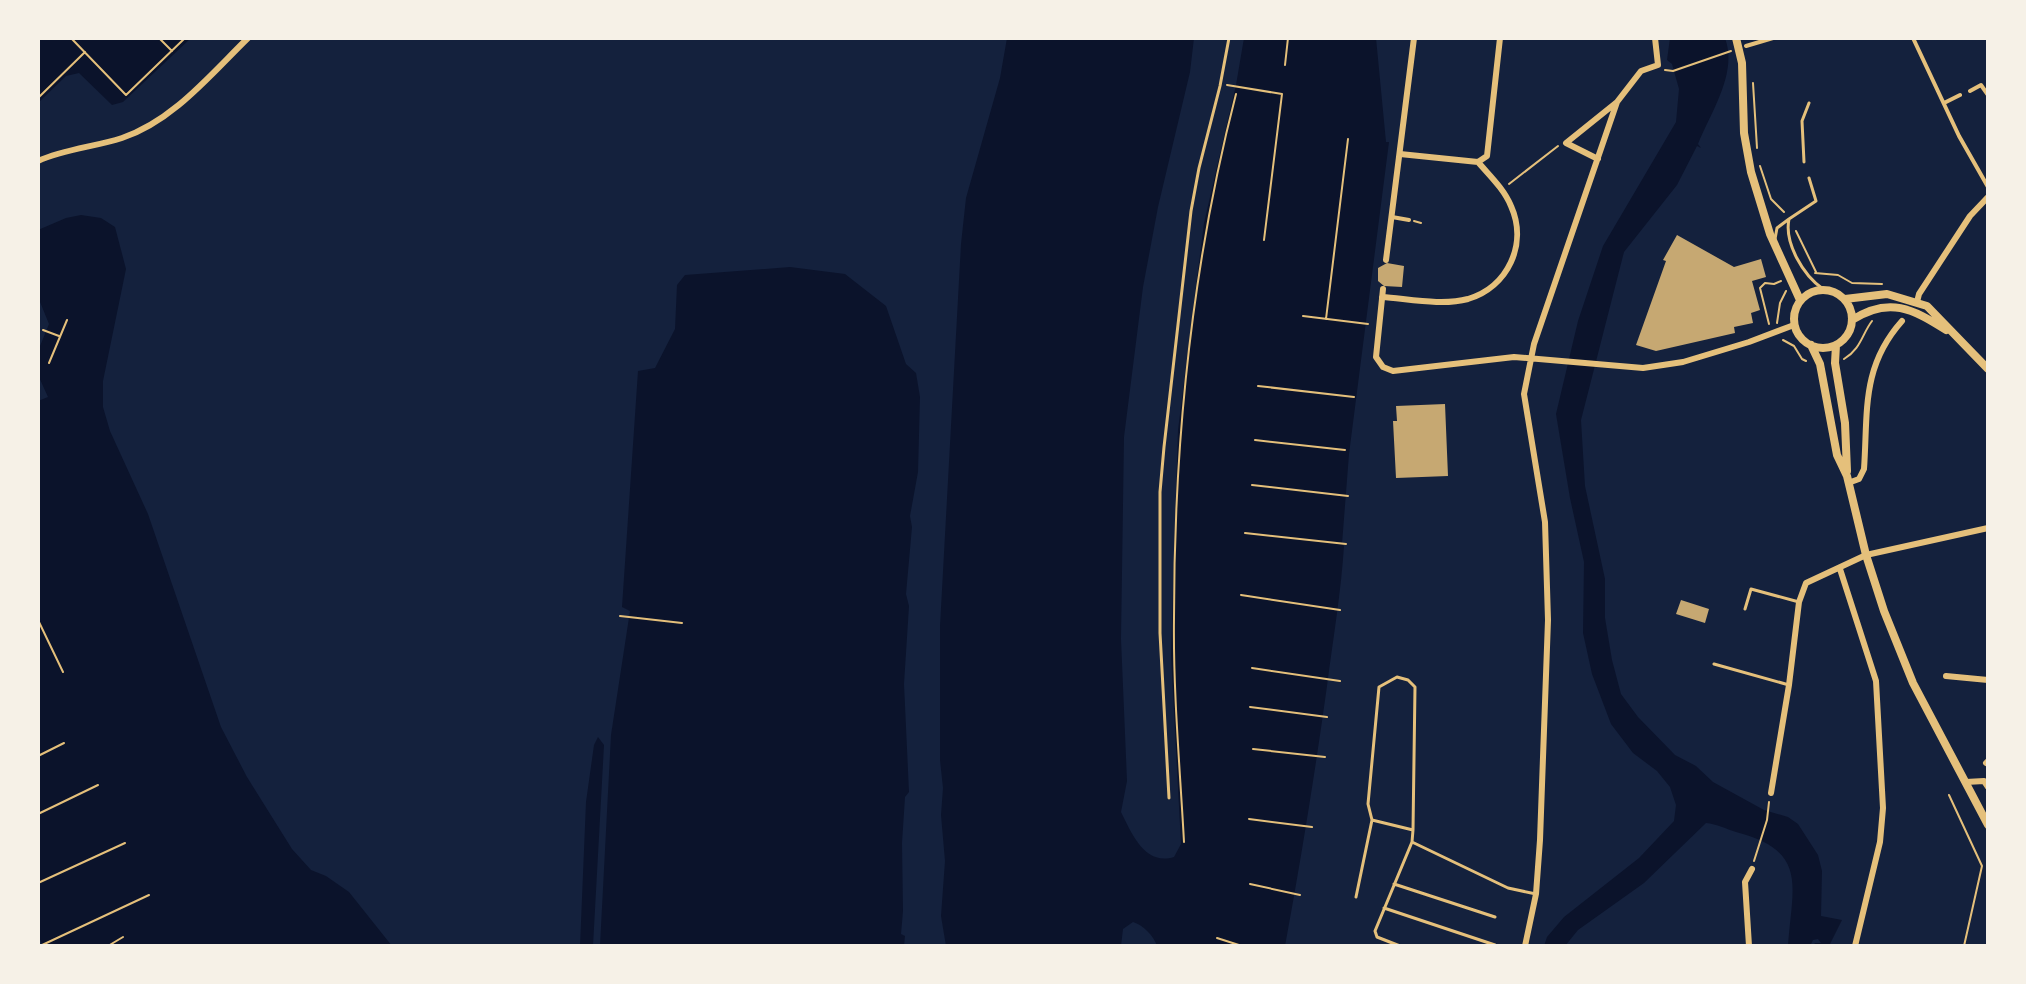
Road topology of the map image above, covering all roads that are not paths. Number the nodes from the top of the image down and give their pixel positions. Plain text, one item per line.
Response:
1 (248, 38) edge
2 (1229, 38) edge
3 (1414, 38) edge
4 (1500, 38) edge
5 (1655, 38) edge
6 (1736, 38) edge
7 (1773, 38) edge
8 (1913, 38) edge
9 (1739, 48) junction
10 (1970, 91) dead end
11 (1960, 95) dead end
12 (1988, 95) edge
13 (1617, 102) junction
14 (1809, 103) dead end
15 (1943, 104) junction
16 (1400, 154) junction
17 (1598, 159) junction
18 (38, 161) edge
19 (1478, 162) junction
20 (1804, 162) dead end
21 (1809, 178) dead end
22 (1988, 187) edge
23 (1988, 197) edge
24 (1392, 217) junction
25 (1789, 219) junction
26 (1409, 220) dead end
27 (1775, 246) junction
28 (1386, 260) dead end
29 (1383, 289) dead end
30 (1823, 289) junction
31 (1382, 297) junction
32 (1845, 299) junction
33 (1800, 300) junction
34 (1917, 302) junction
35 (1852, 320) junction
36 (1902, 321) dead end
37 (1794, 325) junction
38 (1954, 335) junction
39 (1811, 345) junction
40 (1836, 345) junction
41 (1530, 358) junction
42 (1988, 369) edge
43 (1848, 479) junction
44 (1988, 528) edge
45 (1870, 554) junction
46 (1840, 569) junction
47 (1799, 602) junction
48 (1745, 609) dead end
49 (1714, 664) dead end
50 (1946, 676) dead end
51 (1988, 680) edge
52 (1789, 685) junction
53 (1966, 782) junction
54 (1986, 784) edge
55 (1771, 793) dead end
56 (1169, 798) dead end
57 (1372, 820) junction
58 (1988, 825) edge
59 (1413, 830) junction
60 (1412, 842) junction
61 (1752, 869) road end
62 (1394, 884) junction
63 (1536, 894) junction
64 (1356, 897) dead end
65 (1384, 908) junction
66 (1495, 917) dead end
67 (1495, 945) edge
68 (1400, 946) edge
69 (1525, 946) edge
70 (1749, 946) edge
71 (1855, 946) edge

1 - 18 street
2 - 56 lane
3 - 16 street
4 - 19 street
5 - 13 street
6 - 9 main road
7 - 9 street
8 - 15 street
9 - 27 main road
10 - 12 street
11 - 15 street
13 - 17 street
13 - 17 street
14 - 20 lane
15 - 22 street
16 - 19 street
16 - 24 street
17 - 41 street
19 - 31 street
21 - 25 lane
23 - 34 street
24 - 26 street
24 - 28 street
25 - 27 lane
25 - 30 lane
27 - 33 main road
29 - 31 street
30 - 32 main road
30 - 33 main road
31 - 41 street
32 - 34 main road
32 - 35 main road
33 - 37 main road
34 - 38 main road
35 - 38 main road
35 - 40 main road
36 - 43 street
37 - 39 main road
37 - 41 street
38 - 42 main road
39 - 40 main road
39 - 43 main road
40 - 43 main road
41 - 63 street
43 - 45 main road
44 - 45 street
45 - 46 street
45 - 53 main road
46 - 47 street
46 - 71 street
47 - 48 lane
47 - 52 street
49 - 52 lane
50 - 51 street
52 - 55 street
53 - 54 street
53 - 58 main road
57 - 59 lane
57 - 59 lane
57 - 64 lane
59 - 60 lane
60 - 62 lane
60 - 63 lane
61 - 70 street
62 - 65 lane
62 - 66 lane
63 - 69 street
65 - 67 lane
65 - 68 lane

